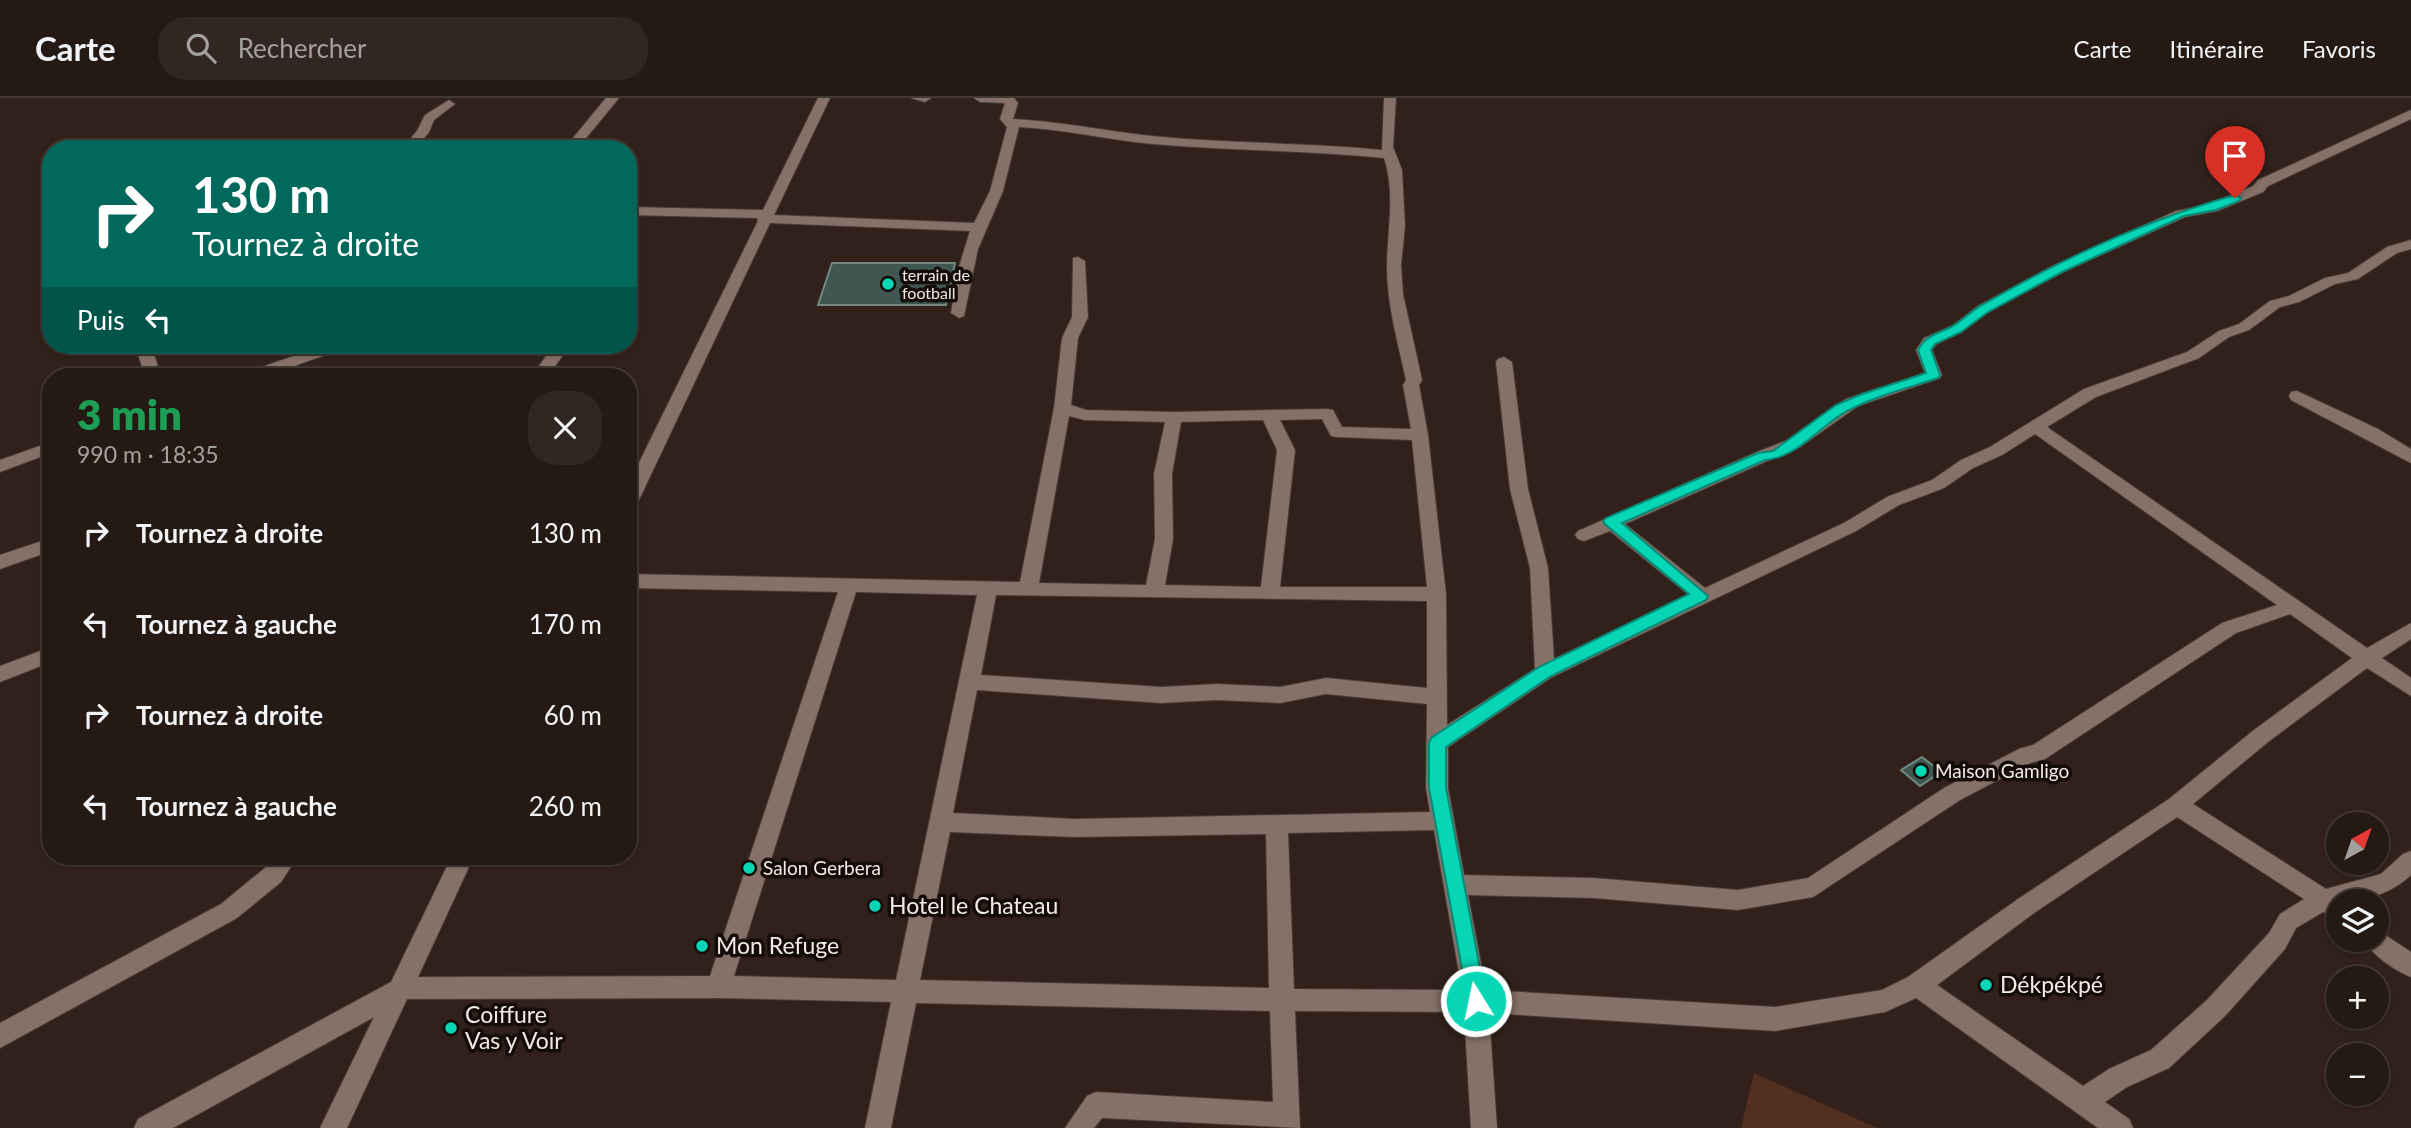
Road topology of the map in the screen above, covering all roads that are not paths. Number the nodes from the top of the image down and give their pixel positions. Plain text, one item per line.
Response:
1 (613, 98) edge
2 (841, 98) edge
3 (917, 98) edge
4 (925, 98) edge
5 (980, 98) edge
6 (1390, 98) edge
7 (449, 104) dead end
8 (821, 104) edge
9 (2411, 114) edge
10 (1013, 123) junction
11 (416, 140) edge
12 (578, 140) edge
13 (1391, 155) junction
14 (637, 214) edge
15 (765, 217) junction
16 (978, 227) junction
17 (2411, 244) edge
18 (1078, 261) dead end
19 (959, 313) dead end
20 (313, 354) edge
21 (553, 354) edge
22 (1504, 362) dead end
23 (274, 368) edge
24 (546, 368) edge
25 (2297, 396) dead end
26 (1062, 408) junction
27 (1174, 417) junction
28 (1270, 417) junction
29 (2034, 426) junction
30 (1420, 435) junction
31 (42, 450) edge
32 (2411, 457) edge
33 (0, 466) edge
34 (637, 472) edge
35 (1611, 522) junction
36 (1584, 535) dead end
37 (42, 547) edge
38 (0, 562) edge
39 (637, 581) edge
40 (849, 586) junction
41 (988, 589) junction
42 (1027, 590) junction
43 (1154, 592) junction
44 (1270, 594) junction
45 (1437, 594) junction
46 (1700, 596) junction
47 (2291, 607) junction
48 (2411, 630) edge
49 (42, 658) edge
50 (2366, 659) junction
51 (1545, 671) junction
52 (0, 674) edge
53 (971, 682) junction
54 (2411, 688) edge
55 (1437, 698) junction
56 (1437, 743) junction
57 (2177, 805) junction
58 (1444, 821) junction
59 (941, 822) junction
60 (1277, 824) junction
61 (2411, 861) edge
62 (280, 865) edge
63 (459, 865) edge
64 (1455, 885) junction
65 (2370, 889) edge
66 (2326, 900) edge
67 (2326, 906) edge
68 (2389, 949) edge
69 (2411, 966) edge
70 (1917, 985) junction
71 (718, 987) junction
72 (402, 988) junction
73 (905, 992) junction
74 (1283, 1000) junction
75 (1476, 1001) junction
76 (0, 1035) edge
77 (2083, 1101) junction
78 (1286, 1122) edge
79 (147, 1128) edge
80 (333, 1128) edge
81 (878, 1128) edge
82 (1078, 1128) edge
83 (1484, 1128) edge
84 (2120, 1128) edge

1 - 12 street
2 - 8 street
3 - 4 street
5 - 10 street
6 - 13 street
7 - 11 street
8 - 15 street
9 - 35 street
10 - 13 street
10 - 16 street
13 - 30 street
14 - 15 street
15 - 16 street
15 - 34 street
16 - 19 street
17 - 29 street
18 - 26 street
20 - 23 street
21 - 24 street
22 - 51 street
25 - 32 street
26 - 27 street
26 - 42 street
27 - 28 street
27 - 43 street
28 - 30 street
28 - 44 street
29 - 46 street
29 - 47 street
30 - 45 street
31 - 33 street
35 - 36 street
35 - 46 street
37 - 38 street
39 - 40 street
40 - 41 street
40 - 71 street
41 - 42 street
41 - 53 street
42 - 43 street
43 - 44 street
44 - 45 street
45 - 55 street
46 - 51 street
47 - 50 street
47 - 64 street
48 - 50 street
49 - 52 street
50 - 54 street
50 - 57 street
51 - 56 street
53 - 55 street
53 - 59 street
55 - 56 street
56 - 58 street
57 - 66 street
57 - 70 street
58 - 60 street
58 - 64 street
59 - 60 street
59 - 73 street
60 - 74 street
61 - 65 street
62 - 76 street
63 - 72 street
64 - 75 street
67 - 77 street
68 - 69 street
70 - 75 street
70 - 77 street
71 - 72 street
71 - 73 street
72 - 79 street
72 - 80 street
73 - 74 street
73 - 81 street
74 - 75 street
74 - 78 street
75 - 83 street
77 - 84 street
78 - 82 street

